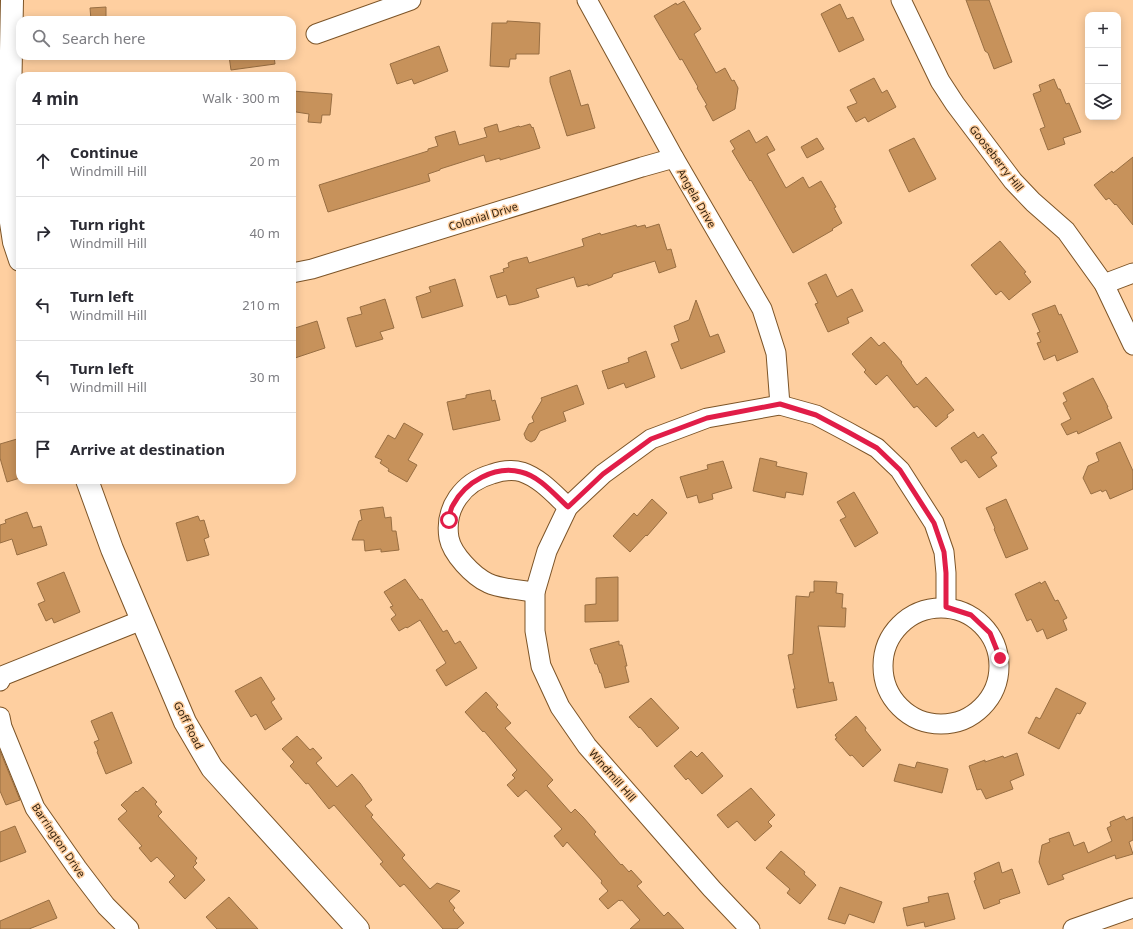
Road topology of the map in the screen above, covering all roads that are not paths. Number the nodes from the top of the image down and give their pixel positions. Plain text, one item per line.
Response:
1 (12, 0) edge
2 (411, 0) edge
3 (587, 0) edge
4 (901, 0) edge
5 (316, 34) dead end
6 (674, 158) junction
7 (16, 248) edge
8 (296, 272) edge
9 (1133, 273) edge
10 (1104, 284) junction
11 (1133, 345) edge
12 (780, 404) junction
13 (88, 484) edge
14 (568, 507) junction
15 (535, 592) junction
16 (946, 607) junction
17 (142, 620) junction
18 (0, 681) edge
19 (0, 717) edge
20 (1133, 908) edge
21 (129, 929) edge
22 (358, 929) edge
23 (750, 929) edge
24 (1073, 929) edge

1 - 7 street
2 - 5 street
3 - 6 street, Angela Drive
4 - 10 street, Gooseberry Hill
6 - 8 street, Colonial Drive
6 - 12 street, Angela Drive
9 - 10 street
10 - 11 street, Gooseberry Hill
12 - 14 street, Windmill Hill
12 - 16 street, Windmill Hill
13 - 17 street, Goff Road
14 - 15 street, Windmill Hill
14 - 15 street
15 - 23 street, Windmill Hill
16 - 16 street
17 - 18 street
17 - 22 street, Goff Road
19 - 21 street, Barrington Drive
20 - 24 street

